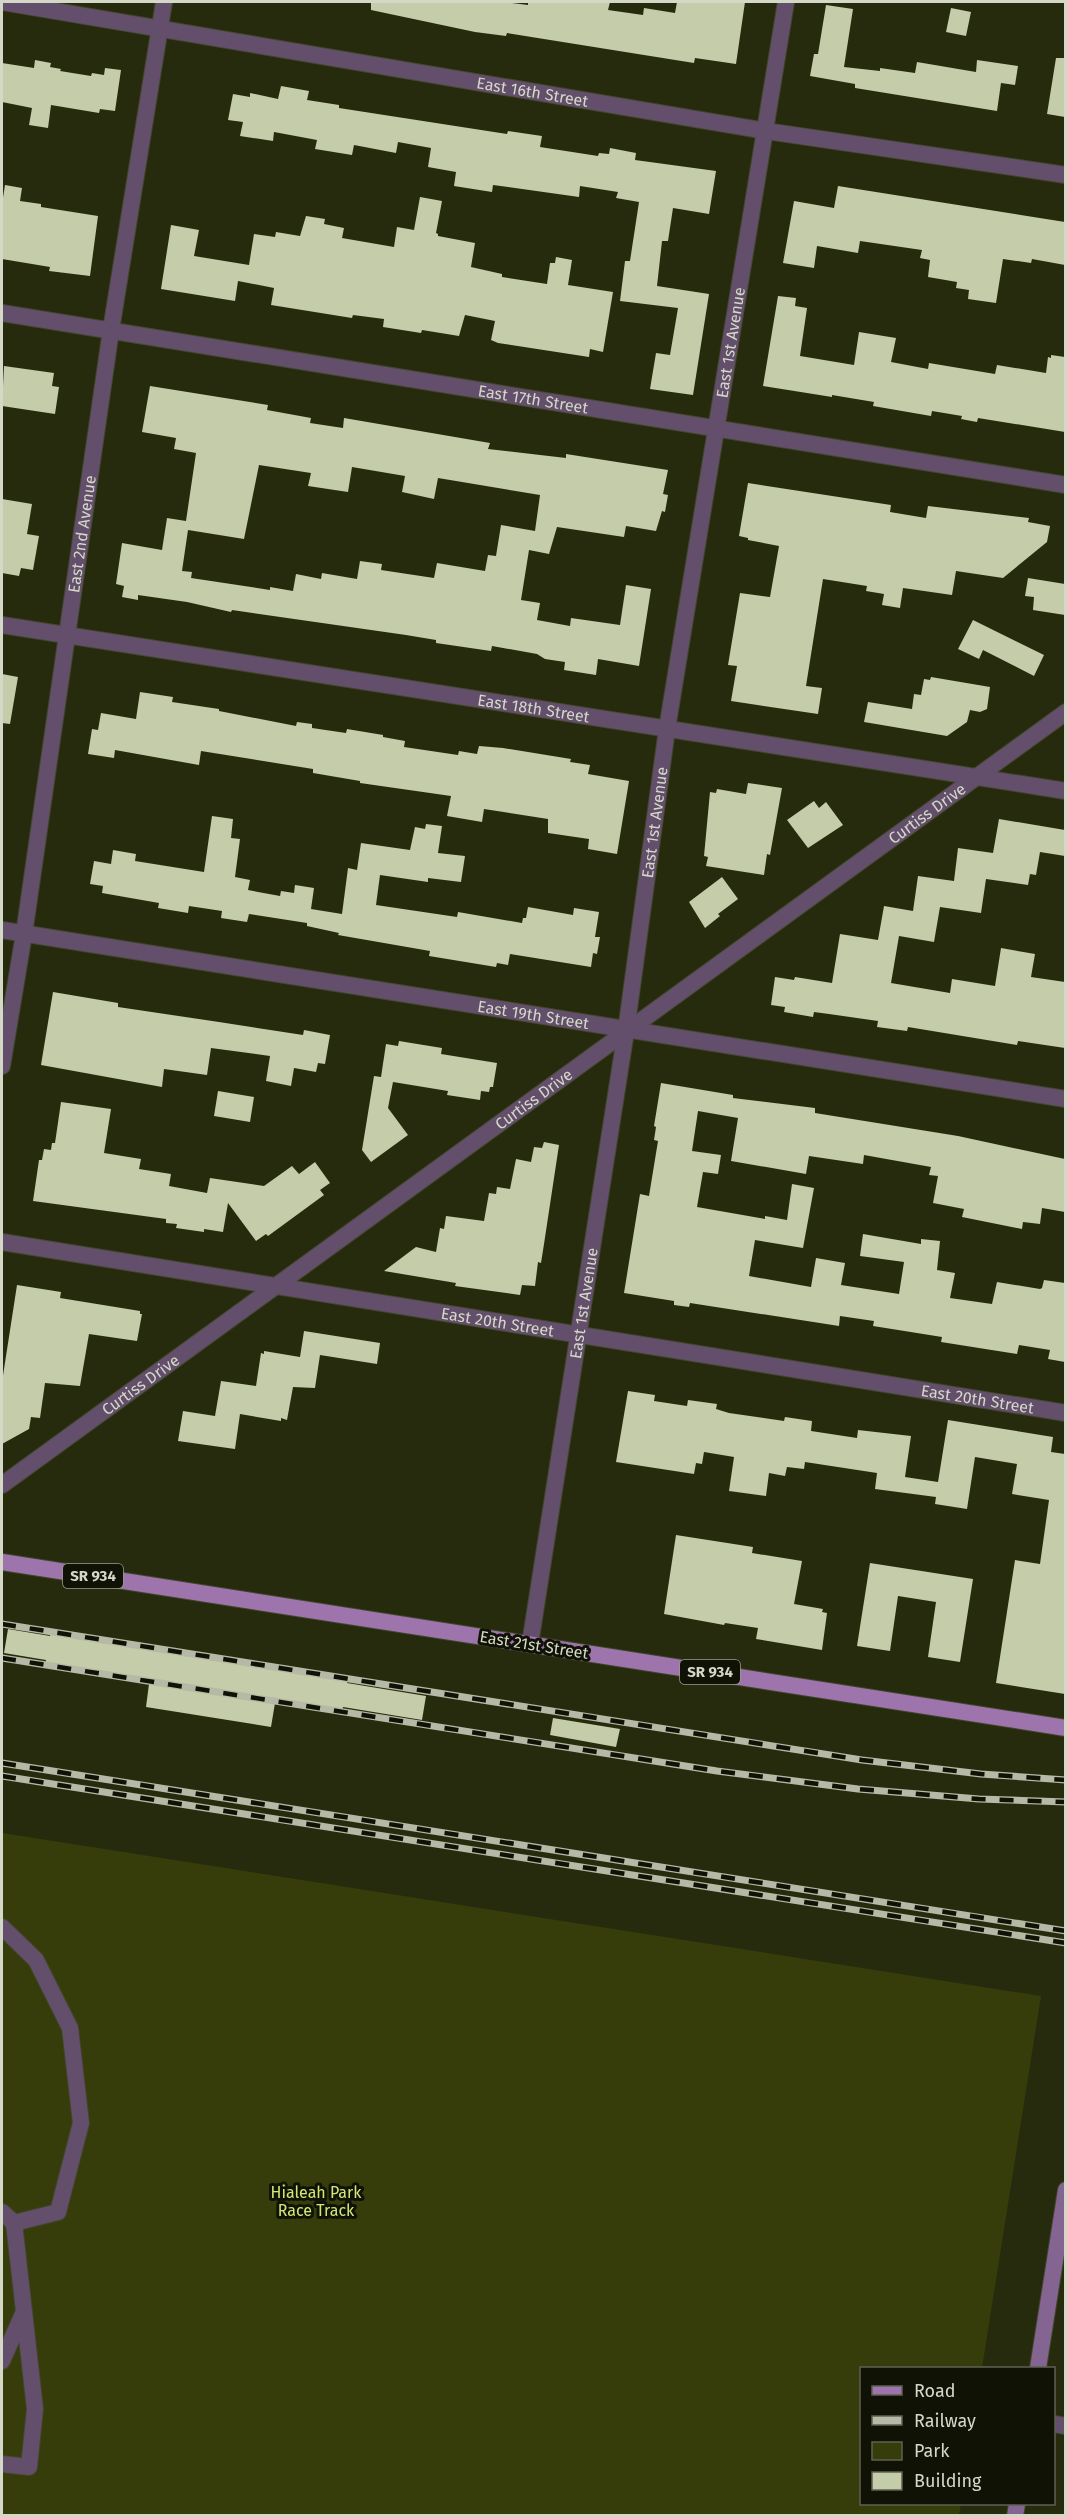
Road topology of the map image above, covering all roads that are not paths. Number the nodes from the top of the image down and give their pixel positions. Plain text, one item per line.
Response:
1 (2, 2) edge
2 (164, 2) edge
3 (786, 2) edge
4 (160, 27) junction
5 (766, 131) junction
6 (1065, 175) edge
7 (2, 313) edge
8 (111, 330) junction
9 (717, 429) junction
10 (1065, 485) edge
11 (2, 625) edge
12 (67, 635) junction
13 (1065, 712) edge
14 (667, 729) junction
15 (974, 776) junction
16 (1065, 792) edge
17 (2, 930) edge
18 (24, 934) junction
19 (626, 1031) junction
20 (2, 1066) edge
21 (1065, 1099) edge
22 (2, 1242) edge
23 (275, 1288) junction
24 (577, 1336) junction
25 (1065, 1413) edge
26 (7, 1481) edge
27 (2, 1562) edge
28 (530, 1644) junction
29 (1065, 1728) edge
30 (2, 1927) edge
31 (1065, 2190) edge
32 (8, 2217) edge
33 (23, 2313) junction
34 (2, 2361) edge
35 (1038, 2367) edge
36 (2, 2464) edge

1 - 4 street, East 16th Street
2 - 4 street, East 2nd Avenue
3 - 5 street, East 1st Avenue
4 - 5 street, East 16th Street
4 - 8 street, East 2nd Avenue
5 - 6 street, East 16th Street
5 - 9 street, East 1st Avenue
7 - 8 street, East 17th Street
8 - 9 street, East 17th Street
8 - 12 street, East 2nd Avenue
9 - 10 street, East 17th Street
9 - 14 street, East 1st Avenue
11 - 12 street, East 18th Street
12 - 14 street, East 18th Street
12 - 18 street, East 2nd Avenue
13 - 15 street, Curtiss Drive
14 - 15 street, East 18th Street
14 - 19 street, East 1st Avenue
15 - 16 street, East 18th Street
15 - 19 street, Curtiss Drive
17 - 18 street, East 19th Street
18 - 19 street, East 19th Street
18 - 20 street, East 2nd Avenue
19 - 21 street, East 19th Street
19 - 23 street, Curtiss Drive
19 - 24 street, East 1st Avenue
22 - 23 street, East 20th Street
23 - 24 street, East 20th Street
23 - 26 street, Curtiss Drive
24 - 25 street, East 20th Street
24 - 28 street, East 1st Avenue
27 - 28 main road, East 21st Street / SR 934
28 - 29 main road, East 21st Street / SR 934
30 - 32 street
31 - 35 main road
32 - 33 street
33 - 34 street
33 - 36 street

